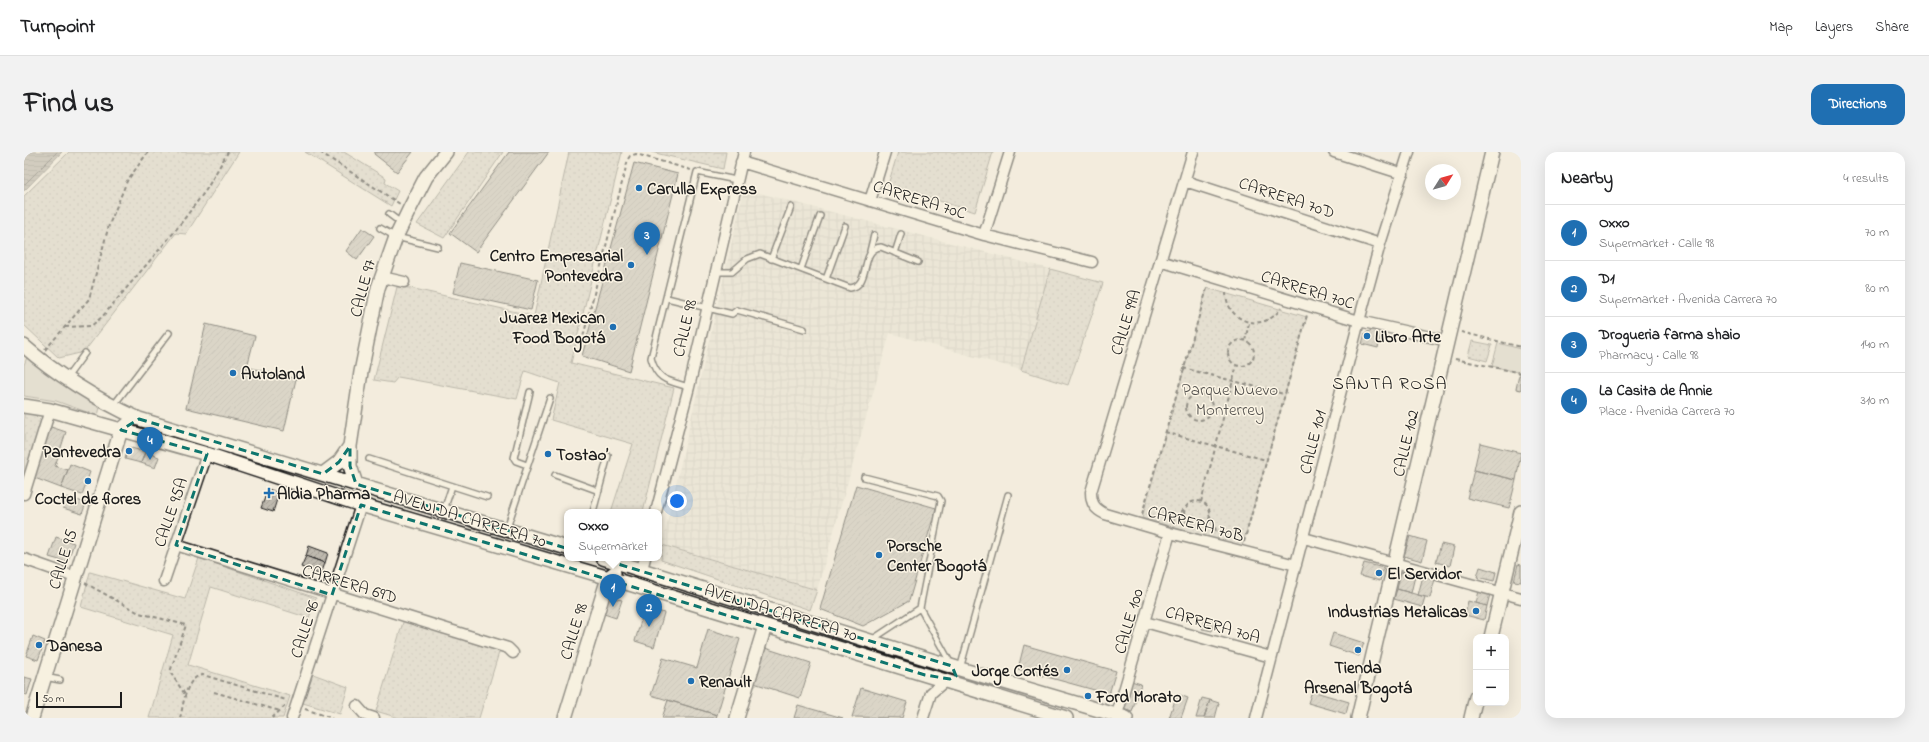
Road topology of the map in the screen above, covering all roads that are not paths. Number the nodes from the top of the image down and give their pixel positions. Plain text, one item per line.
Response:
1 (446, 152) edge
2 (744, 152) edge
3 (885, 152) edge
4 (1010, 152) edge
5 (1193, 152) edge
6 (1334, 152) edge
7 (1409, 152) edge
8 (1492, 152) edge
9 (741, 162) junction
10 (1402, 174) junction
11 (736, 180) junction
12 (1185, 181) junction
13 (870, 201) junction
14 (791, 207) dead end
15 (389, 214) dead end
16 (820, 216) dead end
17 (402, 223) junction
18 (845, 226) dead end
19 (380, 228) dead end
20 (901, 234) dead end
21 (874, 235) dead end
22 (984, 235) junction
23 (396, 237) junction
24 (1380, 244) junction
25 (438, 247) dead end
26 (870, 252) junction
27 (895, 253) junction
28 (771, 259) junction
29 (1160, 261) junction
30 (918, 262) dead end
31 (1092, 262) dead end
32 (801, 269) junction
33 (716, 272) junction
34 (382, 277) junction
35 (826, 279) junction
36 (404, 282) dead end
37 (667, 298) junction
38 (707, 308) junction
39 (1359, 321) junction
40 (804, 329) dead end
41 (169, 333) dead end
42 (1449, 335) junction
43 (24, 346) edge
44 (85, 353) dead end
45 (66, 380) junction
46 (689, 387) junction
47 (530, 392) dead end
48 (550, 398) dead end
49 (24, 406) edge
50 (112, 406) junction
51 (50, 410) junction
52 (139, 419) junction
53 (121, 430) junction
54 (350, 446) junction
55 (207, 454) junction
56 (608, 456) dead end
57 (369, 459) dead end
58 (527, 465) junction
59 (323, 474) junction
60 (555, 475) dead end
61 (864, 477) dead end
62 (356, 484) junction
63 (452, 486) junction
64 (599, 491) junction
65 (24, 494) edge
66 (1008, 495) dead end
67 (487, 497) dead end
68 (1091, 503) joint
69 (361, 504) junction
70 (593, 509) edge
71 (657, 509) edge
72 (444, 511) junction
73 (1521, 512) edge
74 (506, 529) junction
75 (1171, 529) junction
76 (1304, 538) junction
77 (176, 545) junction
78 (564, 547) edge
79 (24, 559) edge
80 (623, 561) edge
81 (643, 564) edge
82 (1395, 564) junction
83 (1296, 565) junction
84 (75, 577) junction
85 (608, 578) junction
86 (164, 581) dead end
87 (1501, 593) junction
88 (332, 595) junction
89 (1521, 598) edge
90 (920, 608) junction
91 (1146, 622) junction
92 (765, 626) junction
93 (1492, 634) edge
94 (871, 641) junction
95 (55, 642) junction
96 (69, 647) dead end
97 (513, 653) dead end
98 (1271, 658) junction
99 (956, 667) junction
100 (925, 675) junction
101 (44, 677) junction
102 (60, 680) dead end
103 (945, 681) junction
104 (931, 693) junction
105 (357, 706) dead end
106 (1474, 706) edge
107 (1120, 717) edge
108 (32, 718) edge
109 (292, 718) edge
110 (374, 718) edge
111 (565, 718) edge
112 (737, 718) edge
113 (923, 718) edge
114 (1066, 718) edge
115 (1256, 718) edge
116 (1358, 718) edge
117 (1471, 718) edge

1 - 17 street, CALLE 97
2 - 9 street, CALLE 98
3 - 13 street
4 - 22 street
5 - 12 street, CALLE 99A
6 - 10 street
7 - 10 street, CALLE 101
8 - 42 street, CALLE 102
9 - 11 street, CALLE 98
9 - 13 street, CARRERA 70C
10 - 24 street, CALLE 101
11 - 33 street, CALLE 98
11 - 37 lane
12 - 24 street, CARRERA 70D
12 - 29 street, CALLE 99A
13 - 22 street, CARRERA 70C
14 - 28 lane
15 - 17 lane
16 - 32 lane
17 - 23 street, CALLE 97
18 - 35 lane
19 - 23 lane
20 - 27 lane
21 - 26 lane
22 - 31 street, CARRERA 70C
23 - 25 lane
23 - 34 street, CALLE 97
24 - 39 street, CALLE 101
26 - 27 lane
26 - 35 lane
27 - 30 lane
28 - 32 lane
28 - 33 lane
29 - 39 street, CARRERA 70C
29 - 68 street, CALLE 99A
32 - 35 lane
33 - 38 street, CALLE 98
34 - 36 street
34 - 54 street, CALLE 97
37 - 38 lane
37 - 46 lane
38 - 40 lane
38 - 46 street, CALLE 98
39 - 42 street, CARRERA 70C
39 - 76 street, CALLE 101
41 - 50 lane
42 - 82 street, CALLE 102
43 - 45 street, AVENIDA CARRERA 70
44 - 45 lane
45 - 50 street, AVENIDA CARRERA 70
46 - 71 street, CALLE 98
47 - 58 lane
48 - 58 lane
49 - 51 street, AVENIDA CARRERA 70
50 - 52 street, AVENIDA CARRERA 70
51 - 53 street, AVENIDA CARRERA 70
51 - 65 street
52 - 53 street
52 - 59 street, AVENIDA CARRERA 70
53 - 55 street, AVENIDA CARRERA 70
53 - 84 street, CALLE 95
54 - 59 street, CALLE 97
54 - 62 street, CALLE 97
55 - 69 street, AVENIDA CARRERA 70
55 - 77 street, CALLE 95A
56 - 64 lane
57 - 63 lane
58 - 74 lane
59 - 62 street, AVENIDA CARRERA 70
60 - 64 lane
61 - 90 lane
62 - 72 street, AVENIDA CARRERA 70
63 - 67 lane
63 - 72 lane
64 - 70 lane
66 - 99 lane
68 - 75 street, CARRERA 70B
69 - 85 street, AVENIDA CARRERA 70
69 - 88 street, CALLE 96
72 - 74 street, AVENIDA CARRERA 70
73 - 87 street
74 - 78 street, AVENIDA CARRERA 70
75 - 83 street, CARRERA 70B
75 - 91 street, CALLE 100
76 - 82 street
76 - 83 street, CALLE 101
77 - 86 street, CALLE 95A
77 - 88 street, CARRERA 69D
79 - 84 street
80 - 81 street, AVENIDA CARRERA 70
81 - 85 street
81 - 94 street, AVENIDA CARRERA 70
82 - 87 street
82 - 116 street, CALLE 102
83 - 98 street, CALLE 101
84 - 95 street, CALLE 95
85 - 92 street, AVENIDA CARRERA 70
85 - 111 street, CALLE 98
87 - 89 street
87 - 93 street
88 - 97 street, CARRERA 69D
88 - 109 street, CALLE 96
90 - 94 lane
90 - 99 lane
91 - 98 street, CARRERA 70A
91 - 107 street, CALLE 100
92 - 100 street, AVENIDA CARRERA 70
92 - 112 street
94 - 99 street, AVENIDA CARRERA 70
95 - 96 lane
95 - 101 street, CALLE 95
98 - 115 street, CALLE 101
99 - 100 street
99 - 107 street, AVENIDA CARRERA 70
100 - 103 street, AVENIDA CARRERA 70
100 - 104 street
101 - 102 lane
101 - 108 street, CALLE 95
103 - 104 street
103 - 114 street, AVENIDA CARRERA 70
104 - 113 street
105 - 110 street
106 - 117 street

